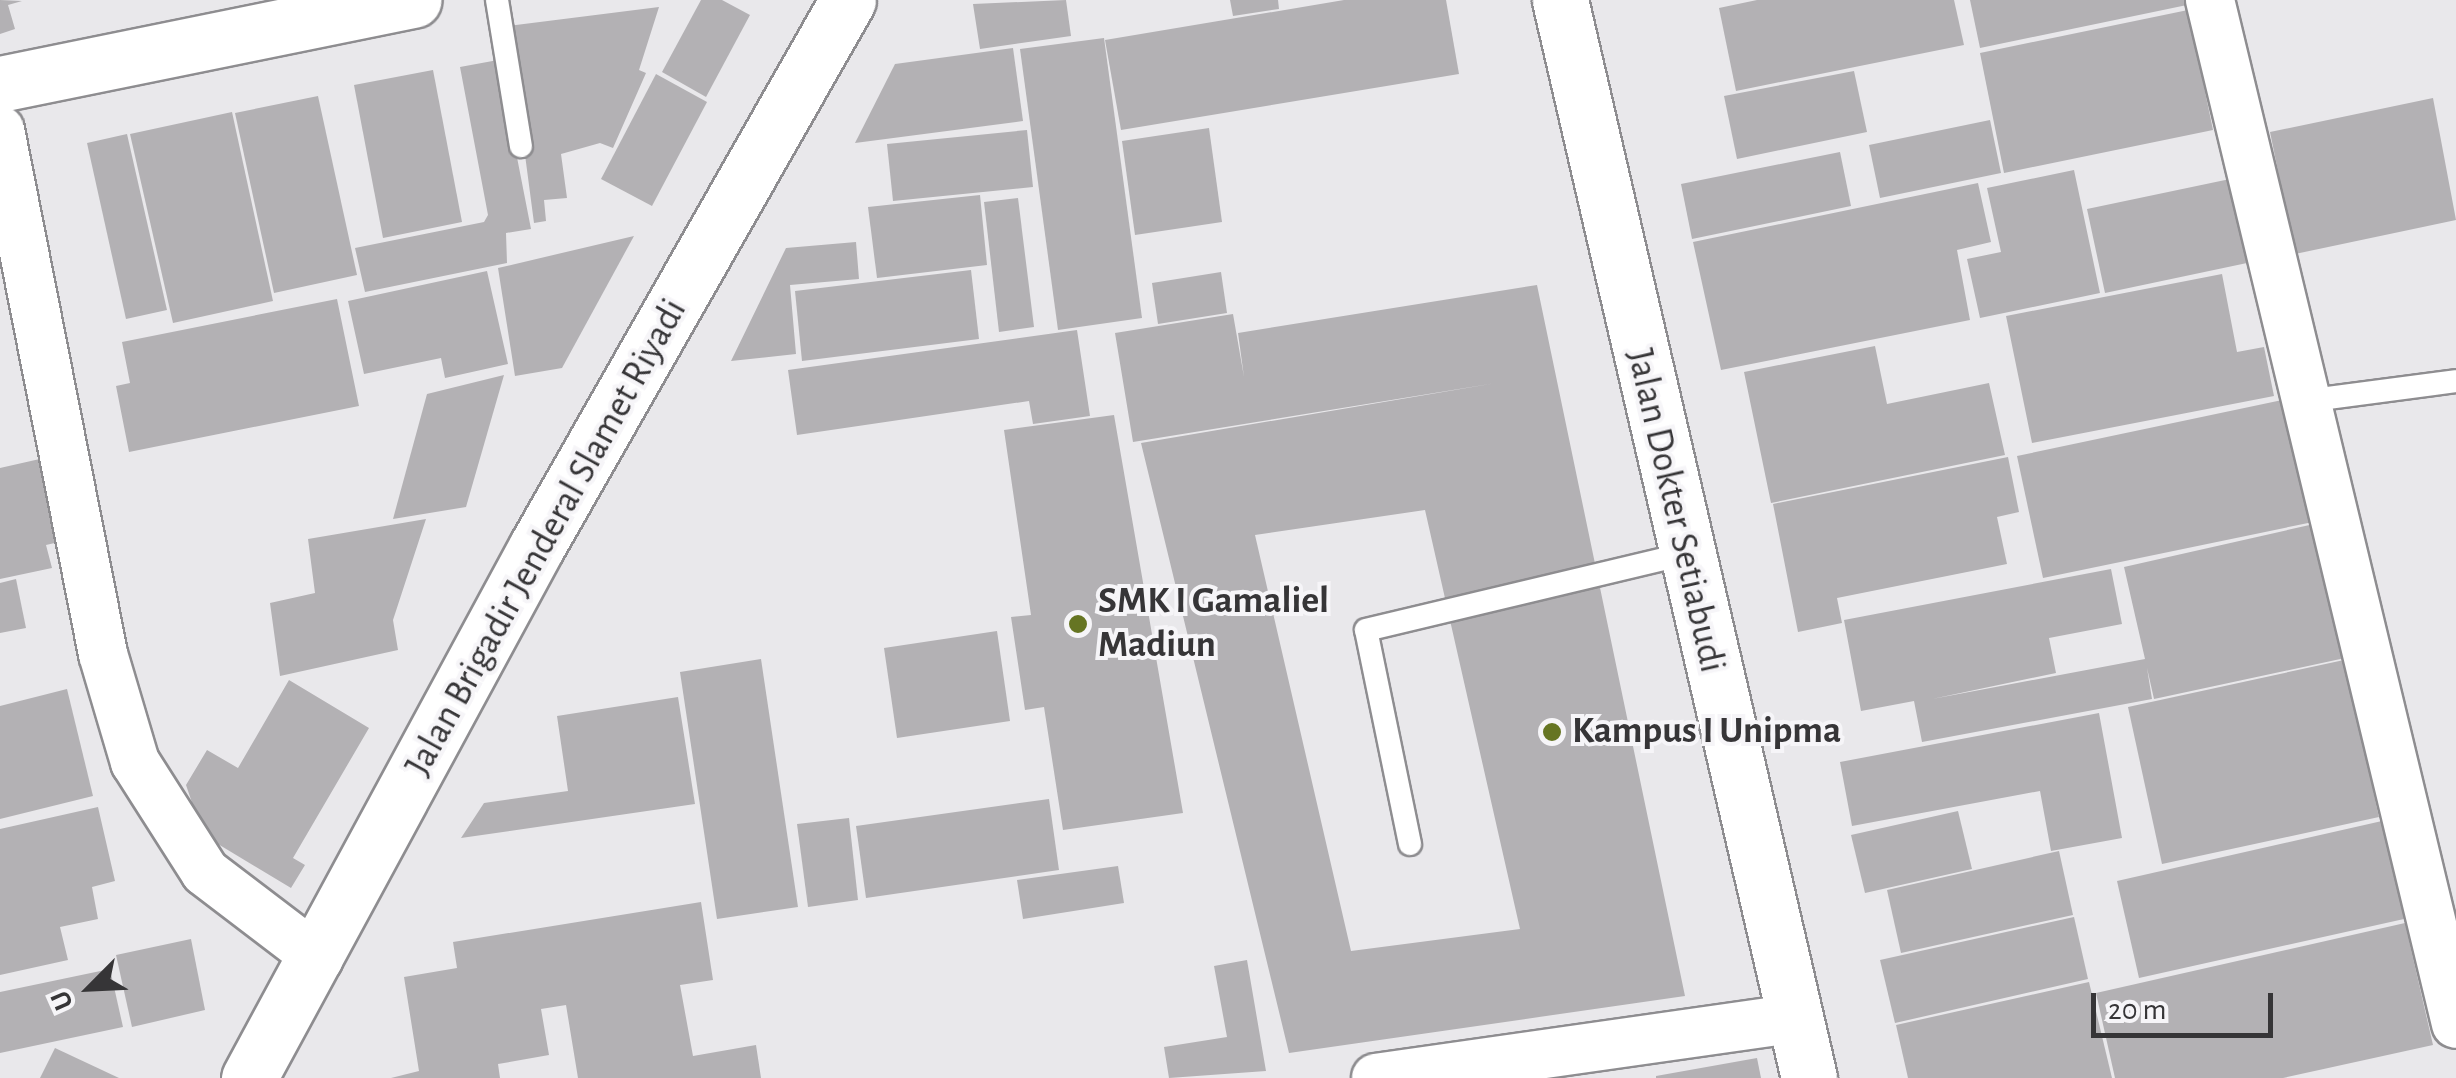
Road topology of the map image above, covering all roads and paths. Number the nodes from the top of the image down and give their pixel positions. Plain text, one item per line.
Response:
1 (414, 0) edge
2 (497, 0) edge
3 (848, 0) edge
4 (1560, 0) edge
5 (2210, 0) edge
6 (344, 6) edge
7 (0, 84) edge
8 (0, 130) edge
9 (521, 146) dead end
10 (2456, 381) edge
11 (2304, 401) junction
12 (1684, 554) junction
13 (1410, 844) dead end
14 (319, 959) junction
15 (1796, 1018) junction
16 (2456, 1024) edge
17 (249, 1078) edge
18 (1376, 1078) edge
19 (1809, 1078) edge

1 - 6 main road
2 - 9 lane
3 - 14 main road, Jalan Brigadir Jenderal Slamet Riyadi
4 - 12 main road, Jalan Dokter Setiabudi
5 - 11 street
6 - 7 main road
8 - 14 street
10 - 11 lane
11 - 16 street
12 - 13 lane
12 - 15 main road, Jalan Dokter Setiabudi
14 - 17 main road, Jalan Brigadir Jenderal Slamet Riyadi
15 - 18 street
15 - 19 main road, Jalan Dokter Setiabudi

